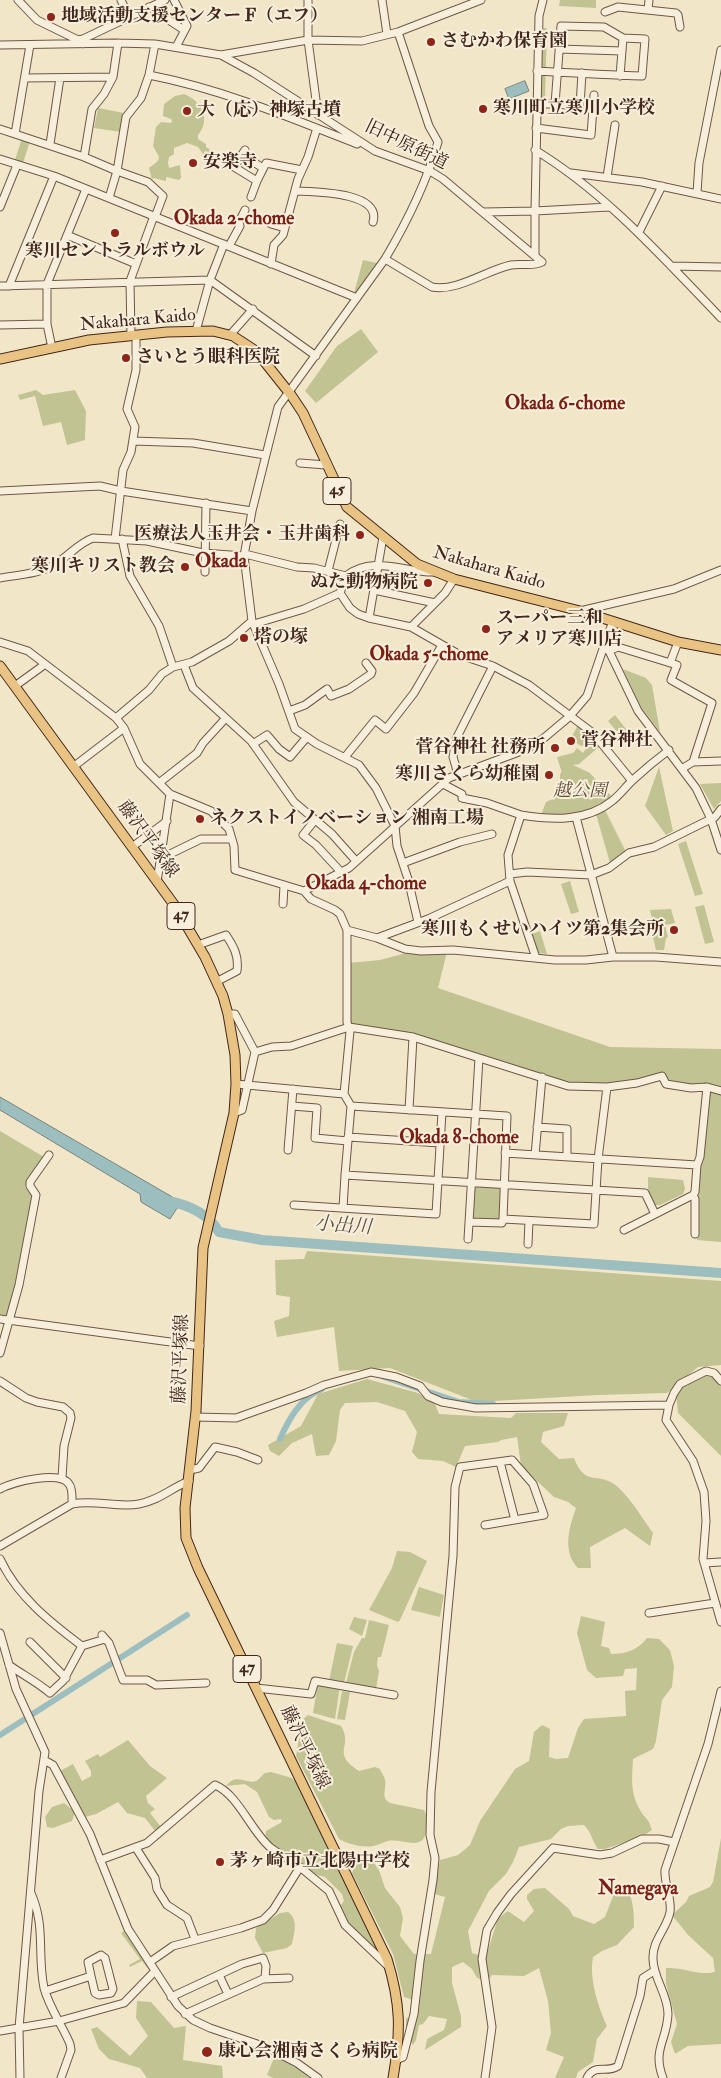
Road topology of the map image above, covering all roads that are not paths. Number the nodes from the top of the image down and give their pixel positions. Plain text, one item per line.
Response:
1 (18, 0) edge
2 (121, 0) edge
3 (165, 0) edge
4 (174, 0) edge
5 (308, 0) edge
6 (382, 0) edge
7 (480, 0) edge
8 (543, 0) edge
9 (649, 0) edge
10 (150, 8) junction
11 (648, 10) junction
12 (605, 12) dead end
13 (129, 17) junction
14 (680, 27) dead end
15 (184, 30) junction
16 (398, 32) junction
17 (387, 34) junction
18 (623, 38) junction
19 (308, 40) junction
20 (83, 42) junction
21 (118, 43) junction
22 (155, 44) junction
23 (0, 45) edge
24 (30, 45) junction
25 (176, 47) junction
26 (559, 49) junction
27 (721, 50) edge
28 (622, 51) junction
29 (221, 55) junction
30 (537, 71) junction
31 (558, 72) junction
32 (582, 73) junction
33 (149, 75) junction
34 (620, 76) junction
35 (113, 77) junction
36 (25, 78) junction
37 (60, 78) junction
38 (594, 95) dead end
39 (536, 104) junction
40 (556, 104) junction
41 (318, 116) junction
42 (615, 125) dead end
43 (317, 128) junction
44 (536, 128) junction
45 (0, 129) edge
46 (15, 134) junction
47 (347, 137) junction
48 (50, 144) junction
49 (535, 150) junction
50 (84, 157) junction
51 (0, 159) edge
52 (17, 165) junction
53 (263, 168) junction
54 (302, 170) junction
55 (117, 171) junction
56 (430, 171) junction
57 (571, 173) junction
58 (54, 176) junction
59 (607, 176) junction
60 (257, 181) junction
61 (662, 186) junction
62 (86, 189) junction
63 (295, 191) junction
64 (697, 193) junction
65 (251, 197) dead end
66 (109, 198) junction
67 (721, 199) edge
68 (0, 207) edge
69 (609, 207) junction
70 (534, 211) junction
71 (242, 212) dead end
72 (484, 212) junction
73 (155, 216) junction
74 (373, 222) dead end
75 (271, 224) dead end
76 (285, 228) junction
77 (639, 232) junction
78 (67, 235) junction
79 (227, 245) junction
80 (535, 256) junction
81 (385, 259) junction
82 (136, 264) junction
83 (272, 264) junction
84 (671, 266) junction
85 (721, 267) edge
86 (210, 280) junction
87 (130, 281) junction
88 (47, 284) junction
89 (0, 286) edge
90 (9, 286) junction
91 (357, 298) junction
92 (253, 309) junction
93 (718, 311) edge
94 (721, 318) edge
95 (47, 324) junction
96 (0, 325) edge
97 (196, 331) junction
98 (230, 335) junction
99 (134, 336) junction
100 (52, 348) junction
101 (316, 356) junction
102 (0, 359) edge
103 (288, 391) junction
104 (133, 441) junction
105 (265, 455) junction
106 (300, 463) dead end
107 (326, 465) junction
108 (0, 491) edge
109 (121, 491) junction
110 (206, 503) junction
111 (252, 511) junction
112 (340, 524) dead end
113 (383, 537) junction
114 (119, 539) junction
115 (204, 553) junction
116 (245, 555) junction
117 (378, 566) junction
118 (721, 570) edge
119 (328, 571) junction
120 (206, 572) dead end
121 (433, 572) junction
122 (346, 576) junction
123 (0, 578) edge
124 (454, 580) junction
125 (374, 590) junction
126 (340, 594) junction
127 (435, 603) junction
128 (580, 611) junction
129 (369, 618) junction
130 (613, 621) junction
131 (253, 622) junction
132 (411, 628) junction
133 (0, 642) edge
134 (678, 642) junction
135 (442, 645) junction
136 (607, 649) junction
137 (721, 650) edge
138 (366, 663) dead end
139 (670, 663) junction
140 (44, 664) junction
141 (184, 665) junction
142 (0, 666) edge
143 (492, 666) junction
144 (173, 667) junction
145 (15, 686) junction
146 (289, 711) junction
147 (569, 717) junction
148 (116, 718) junction
149 (225, 719) junction
150 (124, 728) junction
151 (307, 737) junction
152 (253, 744) junction
153 (669, 750) junction
154 (346, 757) junction
155 (721, 761) edge
156 (693, 762) junction
157 (73, 767) junction
158 (683, 768) junction
159 (458, 774) junction
160 (632, 781) junction
161 (159, 783) junction
162 (443, 784) junction
163 (170, 794) junction
164 (721, 809) edge
165 (520, 815) junction
166 (576, 817) junction
167 (315, 820) junction
168 (710, 820) junction
169 (167, 821) junction
170 (395, 826) junction
171 (492, 834) dead end
172 (232, 839) junction
173 (132, 847) junction
174 (721, 850) edge
175 (356, 860) junction
176 (403, 863) junction
177 (160, 865) junction
178 (341, 872) junction
179 (592, 875) junction
180 (510, 878) junction
181 (157, 882) junction
182 (284, 886) junction
183 (304, 891) junction
184 (283, 904) dead end
185 (418, 922) junction
186 (347, 930) junction
187 (377, 938) junction
188 (198, 945) junction
189 (613, 957) junction
190 (536, 958) junction
191 (721, 962) edge
192 (216, 982) junction
193 (228, 1014) junction
194 (349, 1027) junction
195 (413, 1037) junction
196 (255, 1052) junction
197 (479, 1058) junction
198 (542, 1077) junction
199 (236, 1084) junction
200 (248, 1085) junction
201 (607, 1087) junction
202 (707, 1087) junction
203 (293, 1089) junction
204 (721, 1091) edge
205 (344, 1094) junction
206 (292, 1106) junction
207 (351, 1106) junction
208 (409, 1110) junction
209 (442, 1112) junction
210 (234, 1113) junction
211 (475, 1114) junction
212 (537, 1127) junction
213 (348, 1139) junction
214 (440, 1143) junction
215 (288, 1150) dead end
216 (505, 1153) junction
217 (49, 1155) dead end
218 (535, 1155) junction
219 (566, 1157) junction
220 (598, 1159) junction
221 (697, 1165) junction
222 (345, 1175) junction
223 (438, 1180) junction
224 (471, 1182) junction
225 (504, 1184) junction
226 (597, 1190) junction
227 (693, 1195) junction
228 (294, 1204) dead end
229 (343, 1208) junction
230 (655, 1214) junction
231 (503, 1219) junction
232 (529, 1221) junction
233 (468, 1222) junction
234 (624, 1230) dead end
235 (694, 1234) dead end
236 (468, 1239) dead end
237 (528, 1244) dead end
238 (0, 1319) edge
239 (10, 1320) junction
240 (200, 1346) junction
241 (0, 1353) edge
242 (0, 1380) edge
243 (721, 1381) edge
244 (670, 1403) junction
245 (196, 1417) junction
246 (258, 1460) dead end
247 (500, 1462) junction
248 (190, 1470) junction
249 (62, 1478) junction
250 (189, 1481) junction
251 (0, 1489) edge
252 (72, 1504) junction
253 (515, 1520) junction
254 (486, 1525) dead end
255 (0, 1546) edge
256 (0, 1559) edge
257 (721, 1562) edge
258 (704, 1563) junction
259 (715, 1602) junction
260 (649, 1613) dead end
261 (721, 1622) edge
262 (0, 1633) edge
263 (30, 1642) dead end
264 (82, 1646) junction
265 (9, 1665) junction
266 (66, 1678) junction
267 (206, 1683) dead end
268 (256, 1688) junction
269 (721, 1691) edge
270 (394, 1695) dead end
271 (44, 1760) junction
272 (674, 1842) junction
273 (136, 1848) junction
274 (100, 1860) junction
275 (300, 1867) junction
276 (30, 1892) junction
277 (195, 1939) junction
278 (150, 1962) junction
279 (390, 1968) junction
280 (155, 1971) junction
281 (654, 1971) junction
282 (220, 1975) junction
283 (91, 1976) junction
284 (266, 1978) junction
285 (289, 1978) dead end
286 (45, 1991) junction
287 (228, 1994) junction
288 (171, 1997) junction
289 (185, 2014) junction
290 (59, 2021) junction
291 (19, 2028) junction
292 (0, 2031) edge
293 (396, 2060) junction
294 (20, 2078) edge
295 (61, 2078) edge
296 (318, 2078) edge
297 (393, 2078) edge
298 (485, 2078) edge
299 (587, 2078) edge
300 (663, 2078) edge

1 - 20 street
2 - 13 street
3 - 10 street
4 - 15 street
5 - 19 street
6 - 17 street
7 - 16 street
8 - 30 street
9 - 11 street
10 - 13 street
10 - 15 street
11 - 12 street
11 - 14 street
13 - 20 street
15 - 25 street
16 - 17 street
16 - 56 street
17 - 19 street
18 - 26 street
18 - 28 street
18 - 34 street
19 - 29 street
19 - 41 street
20 - 21 street
20 - 24 street
21 - 22 street
21 - 35 street
22 - 25 street
22 - 33 street
23 - 24 street
24 - 36 street
25 - 29 street
26 - 28 street
26 - 31 street
27 - 64 street
28 - 34 street
29 - 41 street, 旧中原街道
30 - 31 street
30 - 39 street
31 - 32 street
31 - 40 street
32 - 34 street
32 - 40 street
33 - 43 street
33 - 55 street
35 - 37 street
35 - 50 street
36 - 37 street
36 - 46 street
37 - 48 street
38 - 44 street
39 - 40 street
39 - 44 street
41 - 47 street, 旧中原街道
42 - 59 street
43 - 47 street
43 - 54 street
44 - 49 street
45 - 46 street
46 - 48 street
47 - 56 street, 旧中原街道
48 - 50 street
49 - 57 street
49 - 70 street
50 - 55 street
51 - 52 street
52 - 58 street
52 - 68 street
53 - 54 street
53 - 60 street
53 - 60 street
54 - 63 street
55 - 66 street
55 - 73 street
56 - 72 street, 旧中原街道
56 - 81 street
57 - 59 street
57 - 69 street
58 - 62 street
58 - 90 street
59 - 61 street
60 - 65 street
61 - 64 street
61 - 77 street
62 - 66 street
62 - 78 street
63 - 74 street
63 - 76 street
64 - 67 street
66 - 73 street
69 - 70 street
69 - 77 street
70 - 72 street
70 - 80 street
71 - 79 street
72 - 80 street, 旧中原街道
73 - 79 street
73 - 82 street
75 - 76 street
76 - 83 street
77 - 84 street
78 - 82 street
78 - 88 street
79 - 83 street
79 - 86 street
80 - 81 street, 旧中原街道
81 - 91 street
82 - 87 street
83 - 91 street
84 - 85 street
84 - 93 street
86 - 87 street
86 - 92 street
86 - 97 street
87 - 88 street
87 - 99 street
88 - 90 street
88 - 95 street
89 - 90 street
91 - 101 street
92 - 98 street
92 - 101 street
93 - 94 street
95 - 96 street
95 - 100 street
97 - 98 main road, Nakahara Kaido / 45
97 - 99 main road, Nakahara Kaido / 45
98 - 103 main road, Nakahara Kaido / 45
99 - 100 main road, Nakahara Kaido / 45
99 - 104 street
100 - 102 main road, Nakahara Kaido / 45
101 - 103 street
103 - 105 street
103 - 107 main road, Nakahara Kaido / 45
104 - 105 street
104 - 109 street
105 - 111 street
106 - 107 street
107 - 113 main road, Nakahara Kaido / 45
108 - 109 street
109 - 110 street
109 - 114 street
110 - 111 street
110 - 115 street
111 - 116 street
112 - 119 street
113 - 117 street
113 - 121 main road, Nakahara Kaido / 45
114 - 115 street
114 - 123 street
114 - 144 street
115 - 116 street
115 - 120 street
116 - 119 street
116 - 131 street
117 - 121 street
117 - 122 street
117 - 125 street
118 - 128 street
119 - 122 street
121 - 124 main road, Nakahara Kaido / 45
122 - 126 street
124 - 127 street
124 - 128 main road, Nakahara Kaido / 45
125 - 127 street
125 - 129 street
126 - 129 street
126 - 131 street
127 - 132 street
128 - 130 main road, Nakahara Kaido / 45
129 - 132 street
130 - 134 main road, Nakahara Kaido / 45
130 - 136 street
131 - 141 street
131 - 146 street
132 - 135 street
133 - 140 street
134 - 137 main road, Nakahara Kaido / 45
134 - 139 street
135 - 143 street
135 - 154 street
136 - 139 street
136 - 147 street
136 - 153 street
138 - 146 street
139 - 156 street
140 - 145 street
140 - 148 street
141 - 144 street
141 - 149 street
142 - 145 main road, 藤沢平塚線 / 47
143 - 147 street
143 - 159 street
144 - 148 street
145 - 157 main road, 藤沢平塚線 / 47
146 - 151 street
147 - 159 street
147 - 160 street
148 - 150 street
149 - 152 street
149 - 161 street
150 - 157 street
150 - 161 street
151 - 152 street
151 - 154 street
152 - 167 street
153 - 158 street
153 - 160 street
154 - 170 street
155 - 156 street
156 - 158 street
157 - 173 main road, 藤沢平塚線 / 47
158 - 168 street
159 - 162 street
160 - 166 street
161 - 163 street
162 - 165 street
162 - 170 street
163 - 169 street
163 - 172 street
164 - 168 street
165 - 166 street
165 - 180 street
166 - 179 street
167 - 175 street
167 - 178 street
168 - 174 street
168 - 179 street
169 - 173 street
169 - 177 street
170 - 175 street
170 - 176 street
171 - 176 street
172 - 177 street
172 - 182 street
173 - 181 main road, 藤沢平塚線 / 47
175 - 178 street
176 - 185 street
177 - 181 street
178 - 183 street
179 - 180 street
179 - 189 street
180 - 185 street
180 - 190 street
181 - 188 main road, 藤沢平塚線 / 47
182 - 183 street
182 - 184 street
183 - 186 street
185 - 187 street
186 - 187 street
186 - 194 street
187 - 190 street
188 - 192 main road, 藤沢平塚線 / 47
188 - 192 street
189 - 190 street
189 - 191 street
192 - 193 main road, 藤沢平塚線 / 47
193 - 196 street
193 - 199 main road, 藤沢平塚線 / 47
194 - 195 street
194 - 196 street
194 - 205 street
195 - 197 street
195 - 208 street
196 - 200 street
197 - 198 street
197 - 211 street
198 - 201 street
198 - 212 street
199 - 200 street
199 - 210 main road, 藤沢平塚線 / 47
200 - 203 street
200 - 210 street
201 - 202 street
201 - 220 street
202 - 204 street
202 - 221 street
203 - 205 street
203 - 206 street
205 - 207 street
206 - 213 street
206 - 215 street
207 - 208 street
207 - 213 street
208 - 209 street
209 - 211 street
209 - 214 street
210 - 240 main road, 藤沢平塚線 / 47
211 - 216 street
211 - 224 street
212 - 218 street
212 - 219 street
213 - 214 street
213 - 222 street
214 - 223 street
216 - 218 street
216 - 225 street
217 - 239 street
218 - 219 street
219 - 220 street
220 - 221 street
220 - 226 street
221 - 227 street
222 - 223 street
222 - 229 street
223 - 224 street
223 - 229 street
224 - 225 street
224 - 233 street
225 - 226 street
225 - 231 street
226 - 230 street
226 - 232 street
227 - 230 street
227 - 235 street
228 - 229 street
230 - 234 street
231 - 232 street
231 - 233 street
232 - 237 street
233 - 236 street
238 - 239 street
239 - 240 street
239 - 241 street
240 - 245 main road, 藤沢平塚線 / 47
242 - 249 street
243 - 244 street
244 - 245 street
244 - 258 street
245 - 248 main road, 藤沢平塚線 / 47
246 - 248 street
247 - 253 street
247 - 253 street
247 - 293 street
248 - 250 main road, 藤沢平塚線 / 47
249 - 251 street
249 - 252 street
250 - 252 street
250 - 268 main road, 藤沢平塚線 / 47
252 - 255 street
253 - 254 street
256 - 264 street
257 - 258 street
258 - 259 street
259 - 260 street
259 - 261 street
262 - 265 street
263 - 266 street
264 - 266 street
264 - 267 street
265 - 266 street
265 - 271 street
268 - 270 street
268 - 279 main road, 藤沢平塚線 / 47
269 - 272 street
271 - 274 street
271 - 276 street
272 - 281 street
272 - 298 street
273 - 274 street
273 - 275 street
273 - 277 street
274 - 278 street
275 - 277 street
275 - 279 street
276 - 286 street
276 - 291 street
277 - 278 street
278 - 280 street
279 - 293 main road, 藤沢平塚線 / 47
280 - 288 street
280 - 290 street
281 - 299 street
281 - 300 street
282 - 284 street
282 - 287 street
282 - 288 street
283 - 283 street
283 - 286 street
284 - 285 street
284 - 287 street
286 - 290 street
287 - 289 street
288 - 289 street
289 - 296 street
290 - 291 street
290 - 295 street
291 - 292 street
291 - 294 street
293 - 297 main road, 藤沢平塚線 / 47

